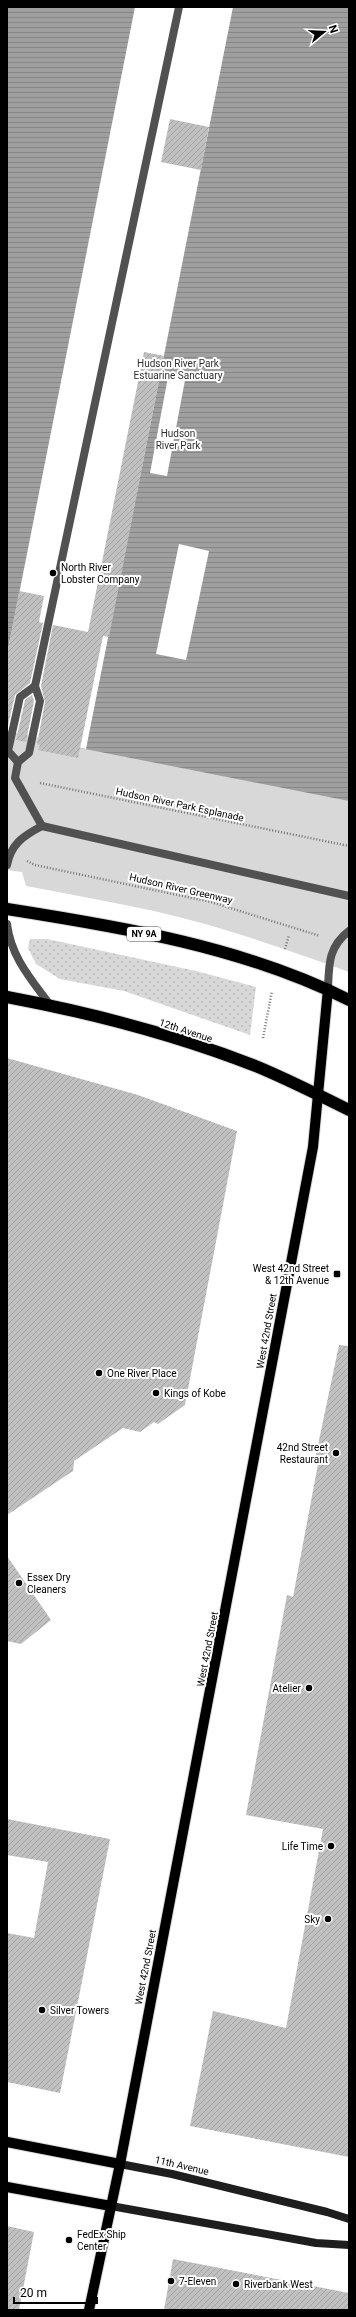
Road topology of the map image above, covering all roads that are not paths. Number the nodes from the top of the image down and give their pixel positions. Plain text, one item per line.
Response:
1 (179, 7) edge
2 (35, 686) junction
3 (18, 762) junction
4 (42, 826) junction
5 (7, 865) edge
6 (349, 896) edge
7 (7, 909) edge
8 (7, 924) edge
9 (349, 931) edge
10 (328, 989) junction
11 (7, 997) edge
12 (349, 1000) edge
13 (50, 1005) junction
14 (319, 1095) junction
15 (349, 1110) edge
16 (7, 2142) edge
17 (120, 2164) junction
18 (7, 2187) edge
19 (111, 2206) junction
20 (349, 2219) edge
21 (349, 2245) edge
22 (89, 2310) edge

1 - 2 lane
2 - 3 lane
2 - 3 lane
3 - 4 lane
4 - 5 lane
4 - 6 lane
7 - 10 highway, NY 9A
8 - 13 lane
9 - 10 lane
10 - 12 highway, NY 9A
10 - 14 main road, West 42nd Street
11 - 13 highway, 12th Avenue
13 - 14 highway, 12th Avenue
14 - 15 highway, 12th Avenue
14 - 17 main road, West 42nd Street
16 - 17 main road, 11th Avenue
17 - 19 main road, West 42nd Street
17 - 20 main road, 11th Avenue
18 - 19 main road
19 - 21 main road
19 - 22 main road, West 42nd Street

